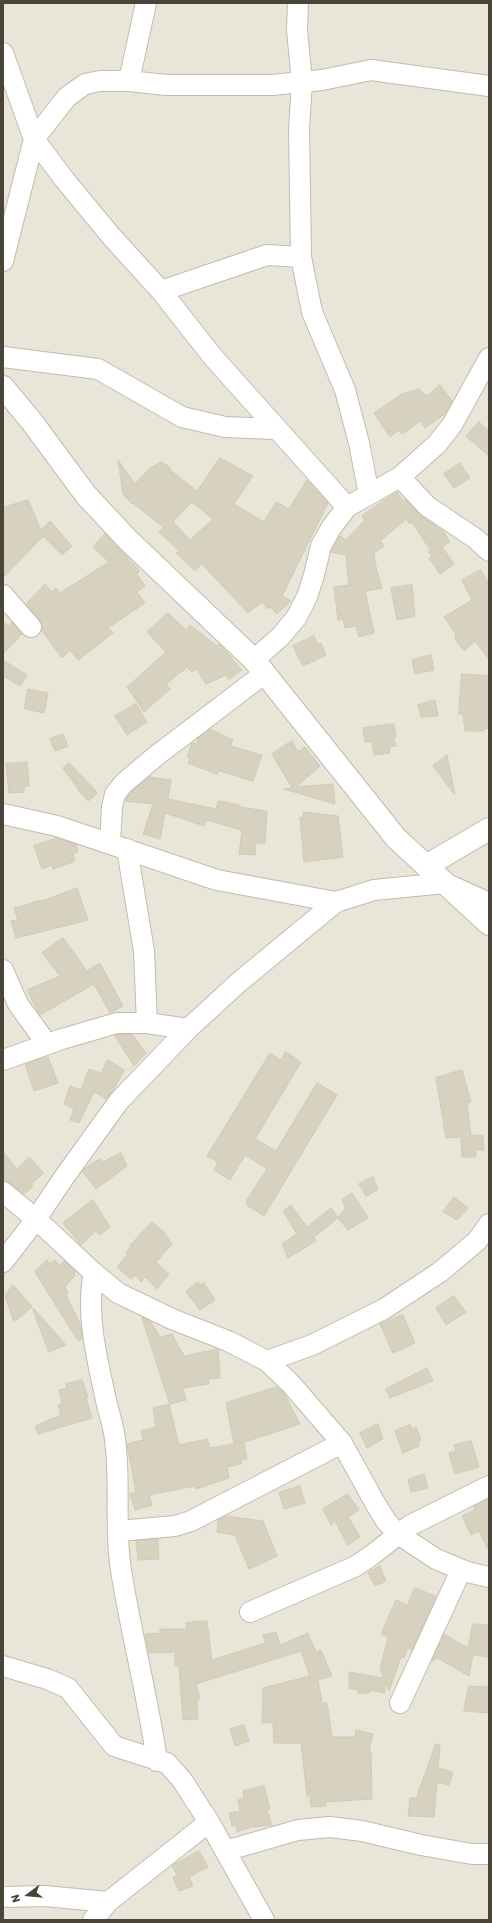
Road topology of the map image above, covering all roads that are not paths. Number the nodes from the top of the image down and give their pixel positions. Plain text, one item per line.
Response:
1 (146, 3) edge
2 (298, 3) edge
3 (3, 53) edge
4 (129, 81) junction
5 (302, 82) junction
6 (489, 86) edge
7 (34, 138) junction
8 (301, 257) junction
9 (3, 261) edge
10 (161, 291) junction
11 (3, 357) edge
12 (489, 358) edge
13 (3, 388) edge
14 (275, 428) junction
15 (400, 477) junction
16 (369, 494) junction
17 (347, 507) junction
18 (485, 543) edge
19 (3, 595) edge
20 (31, 627) dead end
21 (259, 667) junction
22 (3, 814) edge
23 (489, 829) edge
24 (119, 846) junction
25 (426, 866) junction
26 (445, 883) junction
27 (336, 902) junction
28 (489, 903) edge
29 (489, 924) edge
30 (3, 970) edge
31 (147, 1023) junction
32 (188, 1029) junction
33 (47, 1044) junction
34 (3, 1060) edge
35 (3, 1192) edge
36 (36, 1219) junction
37 (489, 1224) edge
38 (3, 1262) edge
39 (94, 1273) junction
40 (267, 1361) junction
41 (342, 1443) junction
42 (489, 1486) edge
43 (119, 1532) junction
44 (398, 1534) junction
45 (461, 1570) junction
46 (489, 1577) edge
47 (250, 1612) dead end
48 (3, 1666) edge
49 (400, 1703) dead end
50 (157, 1761) junction
51 (209, 1822) junction
52 (225, 1851) junction
53 (489, 1854) edge
54 (3, 1897) edge
55 (108, 1902) junction
56 (93, 1920) edge
57 (264, 1920) edge

1 - 4 street
2 - 5 street
3 - 7 street
4 - 5 street
4 - 7 street
5 - 6 street
5 - 8 street
7 - 9 street
7 - 10 street
8 - 10 street
8 - 16 street
10 - 14 street
11 - 14 street
12 - 15 street
13 - 21 street
14 - 17 street
15 - 16 street
15 - 18 street
16 - 17 street
17 - 21 street
19 - 20 street
21 - 24 street
21 - 25 street
22 - 24 street
23 - 25 street
24 - 27 street
24 - 31 street
25 - 26 street
26 - 27 street
26 - 28 street
26 - 29 street
27 - 32 street
30 - 33 street
31 - 32 street
31 - 33 street
32 - 36 street
33 - 34 street
35 - 36 street
36 - 38 street
36 - 39 street
37 - 40 street
39 - 40 street
39 - 43 street
40 - 41 street
41 - 43 street
41 - 44 street
42 - 44 street
43 - 50 street
44 - 45 street
44 - 47 street
45 - 46 street
45 - 49 street
48 - 50 street
50 - 51 street
51 - 52 street
51 - 55 street
52 - 53 street
52 - 57 street
54 - 55 street
55 - 56 street

